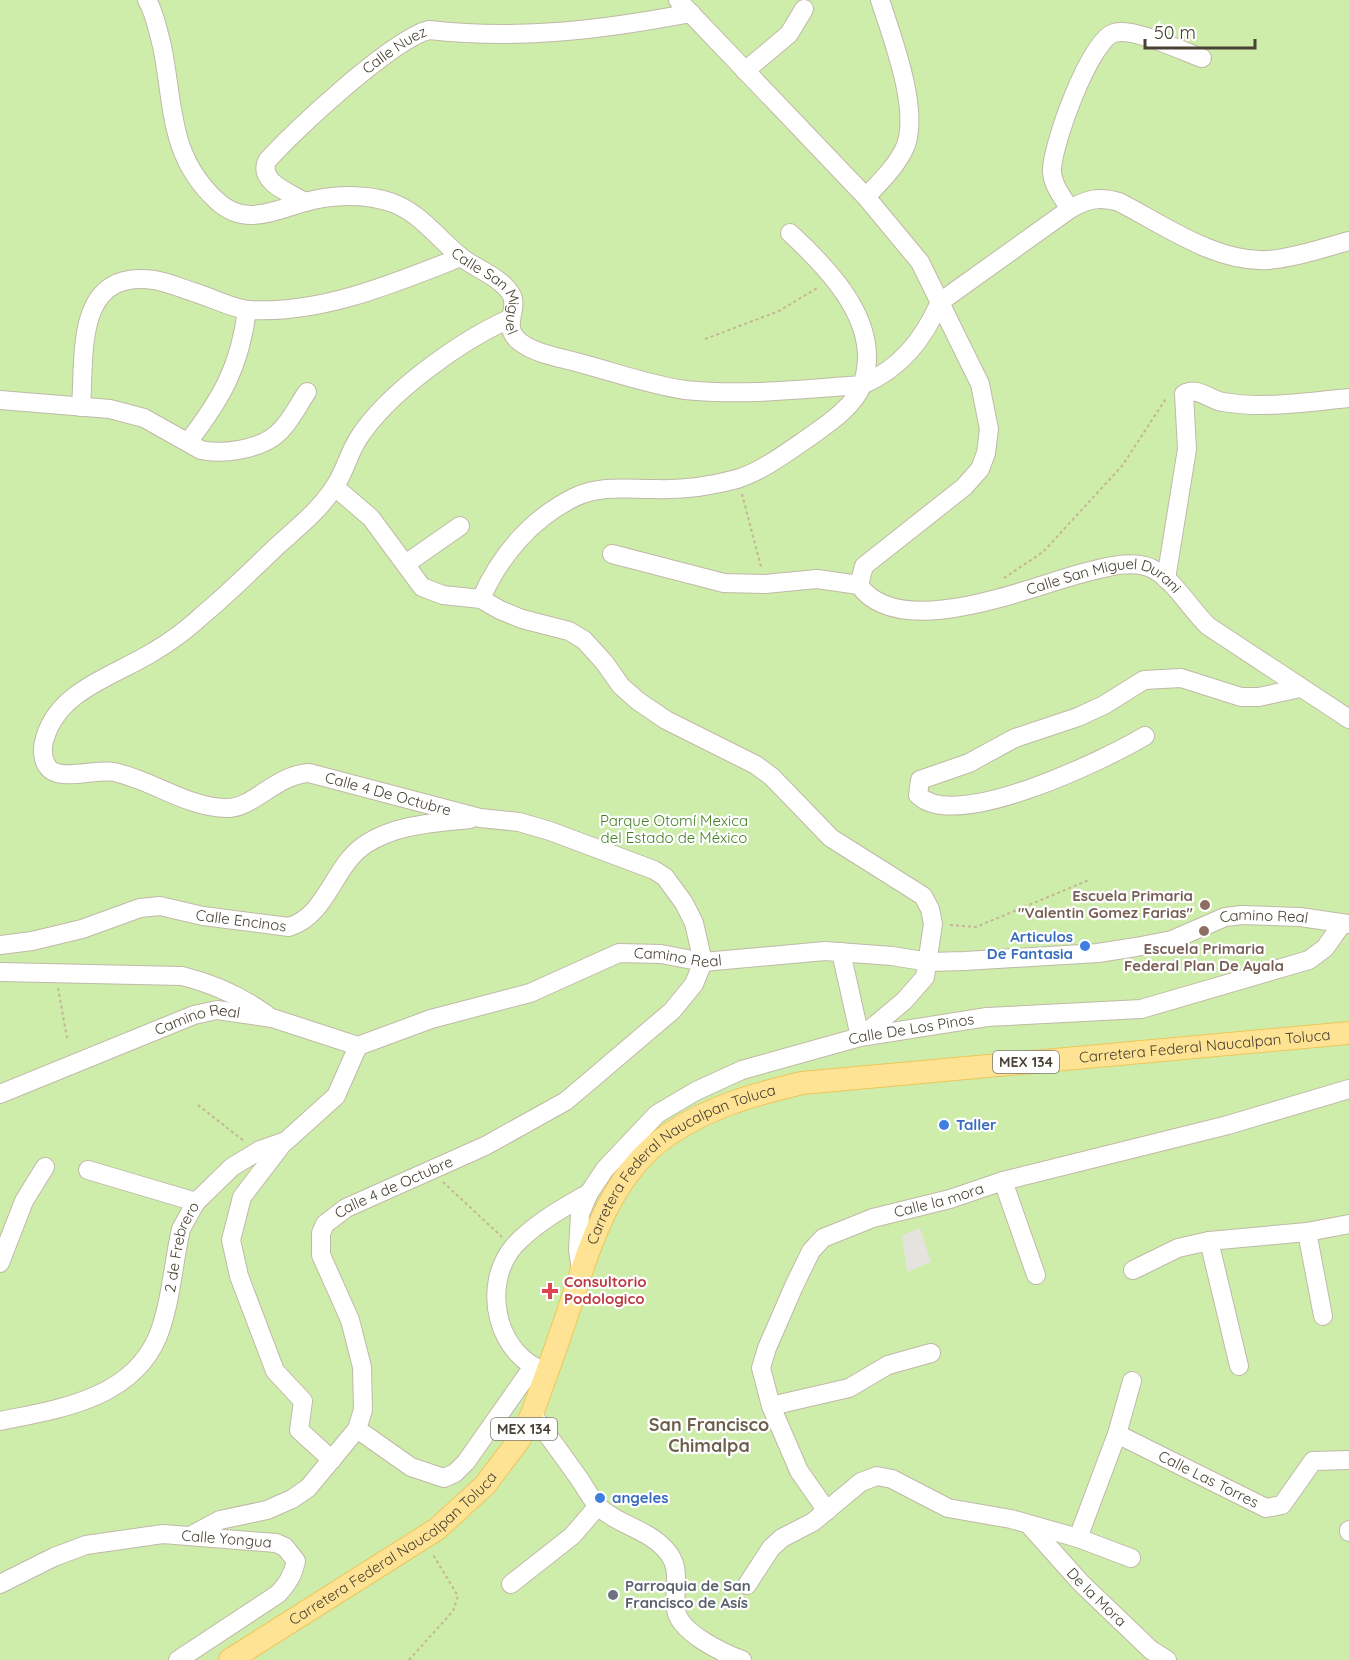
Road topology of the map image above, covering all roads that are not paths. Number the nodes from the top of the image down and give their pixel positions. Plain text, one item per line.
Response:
1 (147, 0) edge
2 (880, 0) edge
3 (684, 7) edge
4 (804, 9) dead end
5 (1202, 58) dead end
6 (745, 71) junction
7 (866, 197) junction
8 (305, 202) junction
9 (1070, 209) junction
10 (790, 233) dead end
11 (1349, 241) edge
12 (461, 257) junction
13 (940, 302) junction
14 (247, 310) junction
15 (509, 319) junction
16 (862, 385) junction
17 (308, 392) dead end
18 (1349, 398) edge
19 (0, 400) edge
20 (81, 407) junction
21 (188, 442) junction
22 (335, 487) junction
23 (460, 526) dead end
24 (612, 554) dead end
25 (407, 563) junction
26 (1166, 579) junction
27 (859, 585) junction
28 (481, 599) junction
29 (1300, 688) junction
30 (1349, 719) edge
31 (1145, 736) dead end
32 (480, 818) junction
33 (1345, 924) edge
34 (0, 945) edge
35 (841, 952) junction
36 (702, 962) junction
37 (929, 962) junction
38 (0, 972) edge
39 (272, 1018) junction
40 (1349, 1033) edge
41 (860, 1037) junction
42 (358, 1046) junction
43 (1349, 1089) edge
44 (0, 1094) edge
45 (285, 1141) junction
46 (45, 1167) dead end
47 (88, 1170) dead end
48 (1003, 1181) junction
49 (589, 1193) junction
50 (196, 1202) junction
51 (1349, 1224) edge
52 (1307, 1232) junction
53 (1209, 1241) junction
54 (0, 1263) edge
55 (1133, 1270) dead end
56 (581, 1271) junction
57 (1036, 1275) dead end
58 (1323, 1316) dead end
59 (931, 1353) dead end
60 (1239, 1366) dead end
61 (539, 1370) junction
62 (1132, 1381) dead end
63 (771, 1406) junction
64 (532, 1414) junction
65 (0, 1421) edge
66 (357, 1430) junction
67 (1117, 1434) junction
68 (332, 1460) junction
69 (1349, 1460) edge
70 (598, 1506) junction
71 (827, 1511) junction
72 (1031, 1527) junction
73 (192, 1535) junction
74 (1077, 1538) junction
75 (1131, 1558) dead end
76 (0, 1584) edge
77 (511, 1584) dead end
78 (747, 1585) dead end
79 (178, 1660) edge
80 (230, 1660) edge
81 (742, 1660) edge
82 (1167, 1660) edge

1 - 8 street, Calle San Miguel
2 - 7 street
3 - 6 street
3 - 8 street, Calle Nuez
4 - 6 street
5 - 9 street
6 - 7 street
7 - 13 street
8 - 12 street, Calle San Miguel
9 - 11 street
9 - 13 street
10 - 16 street
12 - 14 street
12 - 15 street, Calle San Miguel
13 - 16 street, Calle San Miguel
13 - 27 street
14 - 20 street
14 - 21 street
15 - 16 street, Calle San Miguel
15 - 22 street
16 - 28 street
17 - 21 street
18 - 26 street
19 - 20 street
20 - 21 street
22 - 25 street
22 - 32 street, Calle 4 De Octubre
23 - 25 street
24 - 27 street
25 - 28 street
26 - 27 street, Calle San Miguel Durani
26 - 29 street, Calle San Miguel Durani
28 - 37 street
29 - 30 street, Calle San Miguel Durani
29 - 31 street
32 - 34 street, Calle Encinos
32 - 36 street, Calle 4 De Octubre
33 - 37 street, Camino Real
33 - 41 street, Calle De Los Pinos
35 - 36 street, Camino Real
35 - 37 street, Camino Real
35 - 41 street
36 - 42 street, Camino Real
36 - 66 street, Calle 4 de Octubre
37 - 41 street
38 - 39 street
39 - 42 street, Camino Real
39 - 44 street, Camino Real
40 - 56 main road, Carretera Federal Naucalpan Toluca / MEX 134
41 - 49 street, Calle De Los Pinos
42 - 45 street, 2 de Frebrero
43 - 48 street, Calle la mora
45 - 50 street, 2 de Frebrero
45 - 68 street
46 - 54 street
47 - 50 street
48 - 57 street
48 - 63 street, Calle la mora
49 - 56 street, Calle De Los Pinos
49 - 61 street
50 - 65 street, 2 de Frebrero
51 - 52 street
52 - 53 street
52 - 58 street
53 - 55 street
53 - 60 street
56 - 61 main road, Carretera Federal Naucalpan Toluca / MEX 134
59 - 63 street
61 - 64 main road, Carretera Federal Naucalpan Toluca / MEX 134
61 - 66 street
62 - 67 street
63 - 71 street, Calle la mora
64 - 70 street
64 - 80 main road, Carretera Federal Naucalpan Toluca / MEX 134
66 - 68 street, Calle 4 de Octubre
67 - 69 street, Calle Las Torres
67 - 74 street
68 - 73 street, Calle 4 de Octubre
70 - 77 street
70 - 81 street
71 - 72 street
71 - 78 street
72 - 74 street
72 - 82 street, De la Mora
73 - 76 street, Calle Yongua
73 - 79 street, Calle Yongua
74 - 75 street

